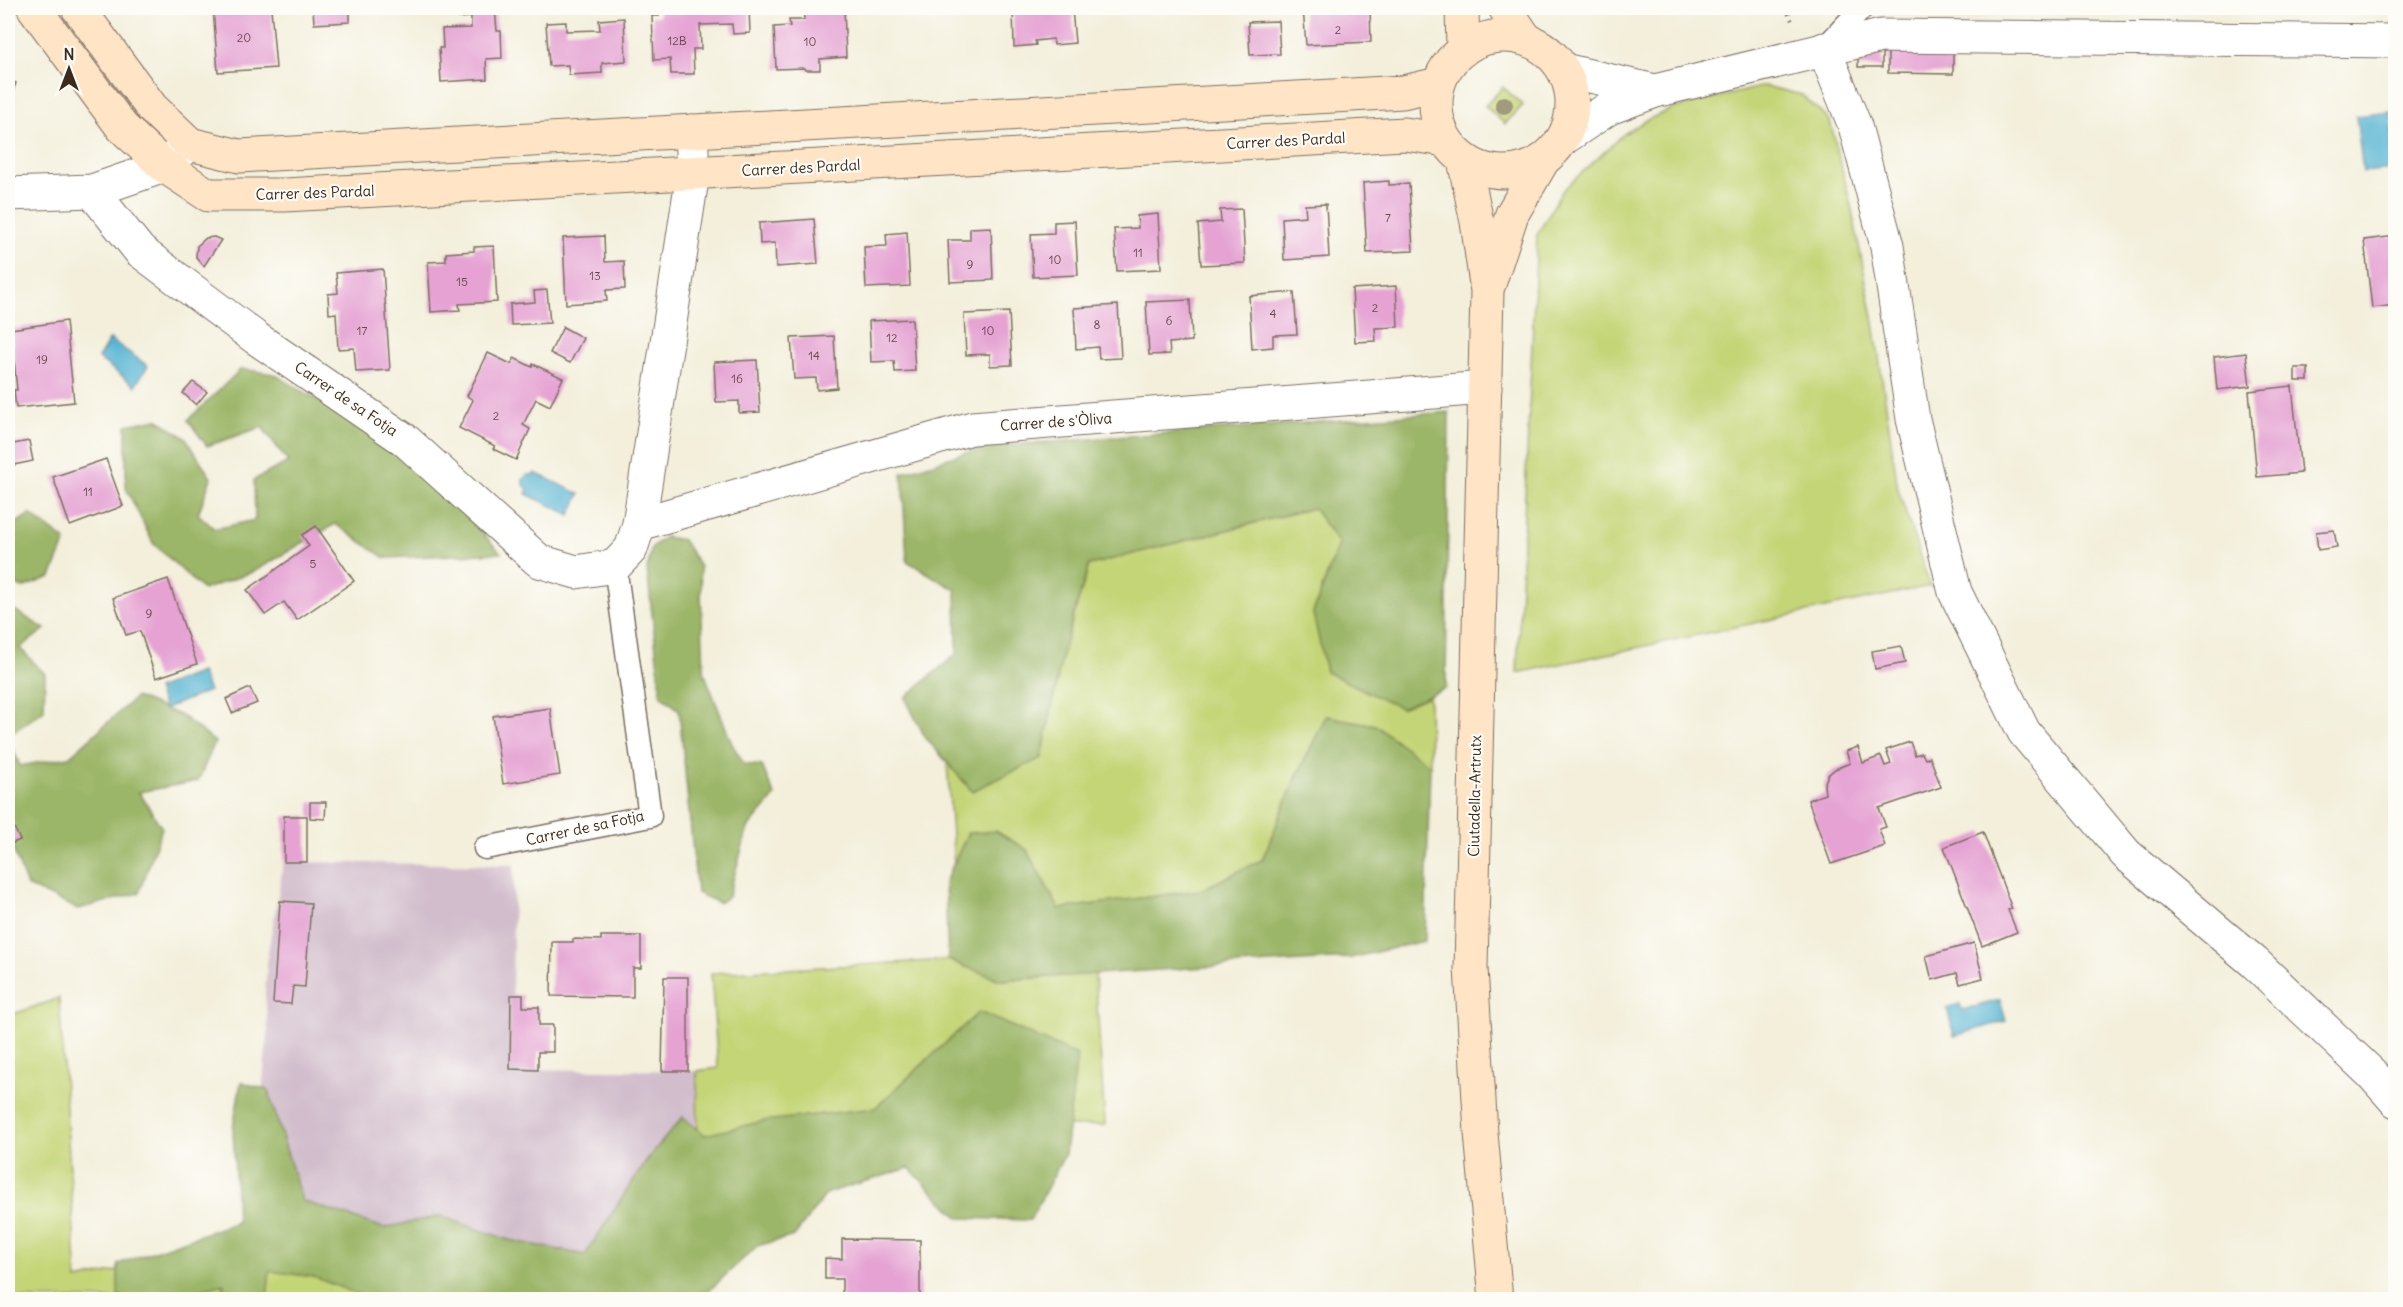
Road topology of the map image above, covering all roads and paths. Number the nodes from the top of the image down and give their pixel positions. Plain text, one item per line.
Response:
1 (34, 8) edge
2 (78, 8) edge
3 (1462, 8) edge
4 (1505, 8) edge
5 (1862, 8) edge
6 (1526, 39) junction
7 (2396, 41) edge
8 (1824, 49) junction
9 (1463, 50) junction
10 (1564, 70) junction
11 (1438, 84) junction
12 (1655, 91) junction
13 (691, 130) junction
14 (1564, 138) junction
15 (190, 144) junction
16 (1455, 150) junction
17 (1542, 162) junction
18 (164, 166) junction
19 (693, 173) junction
20 (92, 191) junction
21 (8, 194) edge
22 (1487, 291) junction
23 (1485, 388) junction
24 (639, 524) junction
25 (615, 566) junction
26 (485, 848) dead end
27 (2396, 1101) edge
28 (1496, 1299) edge

1 - 18 street, Carrer des Pardal
2 - 15 street
3 - 9 street
4 - 6 street
5 - 8 lane
6 - 9 street
6 - 10 street
7 - 8 street
8 - 12 street
8 - 27 street
9 - 11 street
10 - 12 street
10 - 14 street
11 - 13 street
11 - 16 street
12 - 14 street
13 - 15 street
13 - 19 street
14 - 17 street
15 - 18 street
16 - 17 street
16 - 19 street, Carrer des Pardal
16 - 22 street
17 - 22 street
18 - 19 street, Carrer des Pardal
18 - 20 street
19 - 24 street
20 - 21 street
20 - 25 street, Carrer de sa Fotja
22 - 23 street, Ciutadella-Artrutx
23 - 24 street, Carrer de s'Òliva
23 - 28 street, Ciutadella-Artrutx
24 - 25 street
25 - 26 lane, Carrer de sa Fotja

